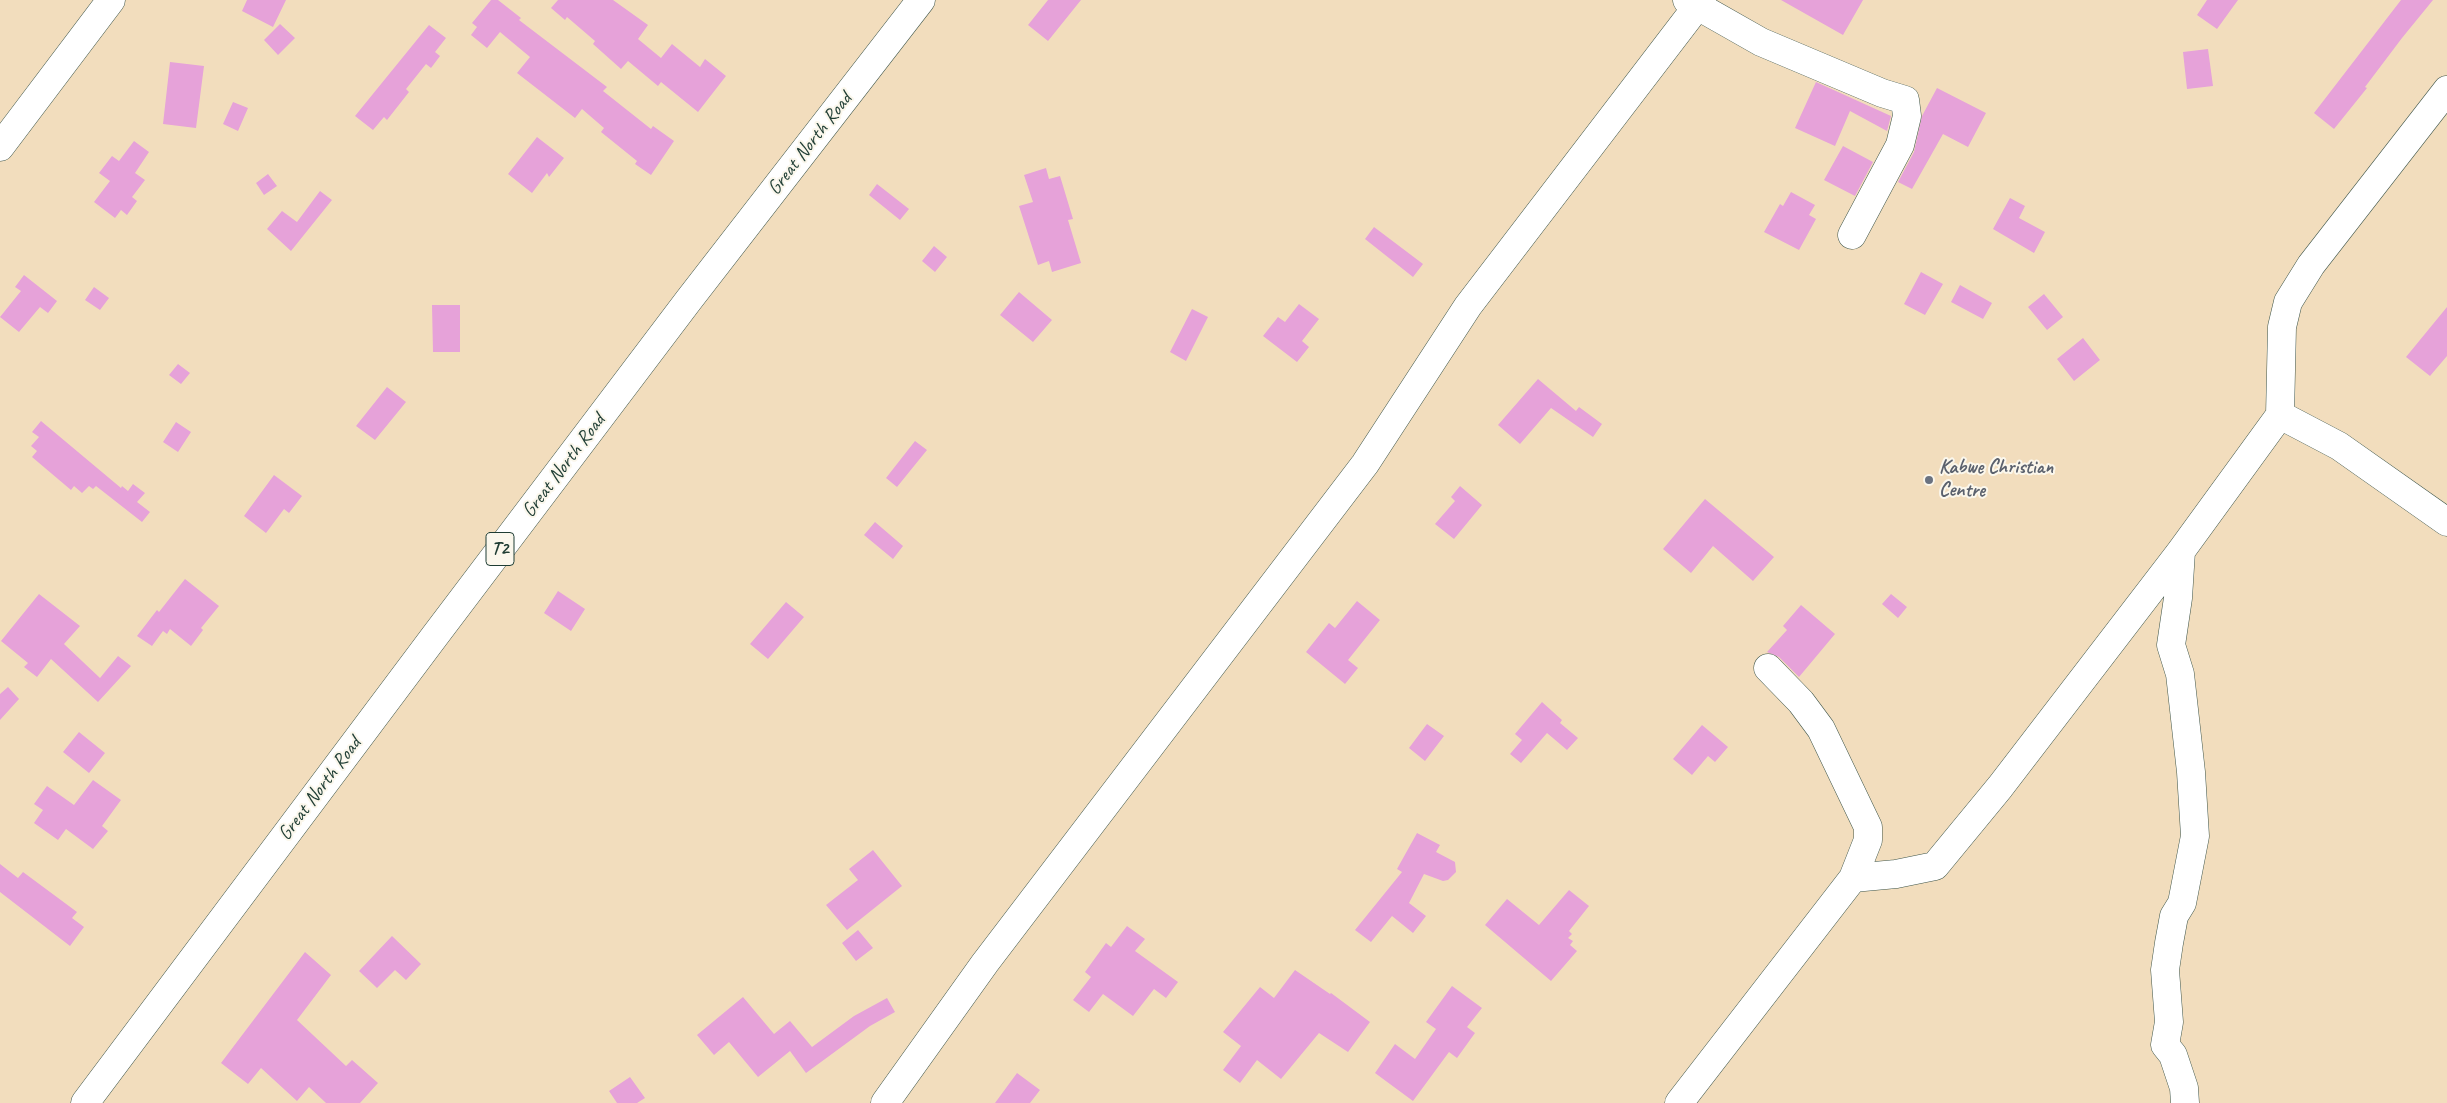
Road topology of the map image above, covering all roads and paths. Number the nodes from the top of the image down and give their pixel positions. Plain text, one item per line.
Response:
1 (111, 0) edge
2 (922, 0) edge
3 (1695, 2) edge
4 (2447, 90) edge
5 (0, 147) edge
6 (1852, 235) dead end
7 (2280, 414) junction
8 (2447, 522) edge
9 (2181, 551) junction
10 (1768, 668) dead end
11 (1853, 878) junction
12 (85, 1103) edge
13 (885, 1103) edge
14 (1679, 1103) edge
15 (2186, 1103) edge

1 - 5 main road
2 - 12 main road, Great North Road / T2
3 - 6 main road
3 - 13 main road
4 - 7 main road
7 - 8 main road
7 - 9 main road
9 - 11 main road
9 - 15 main road
10 - 11 main road
11 - 14 main road

